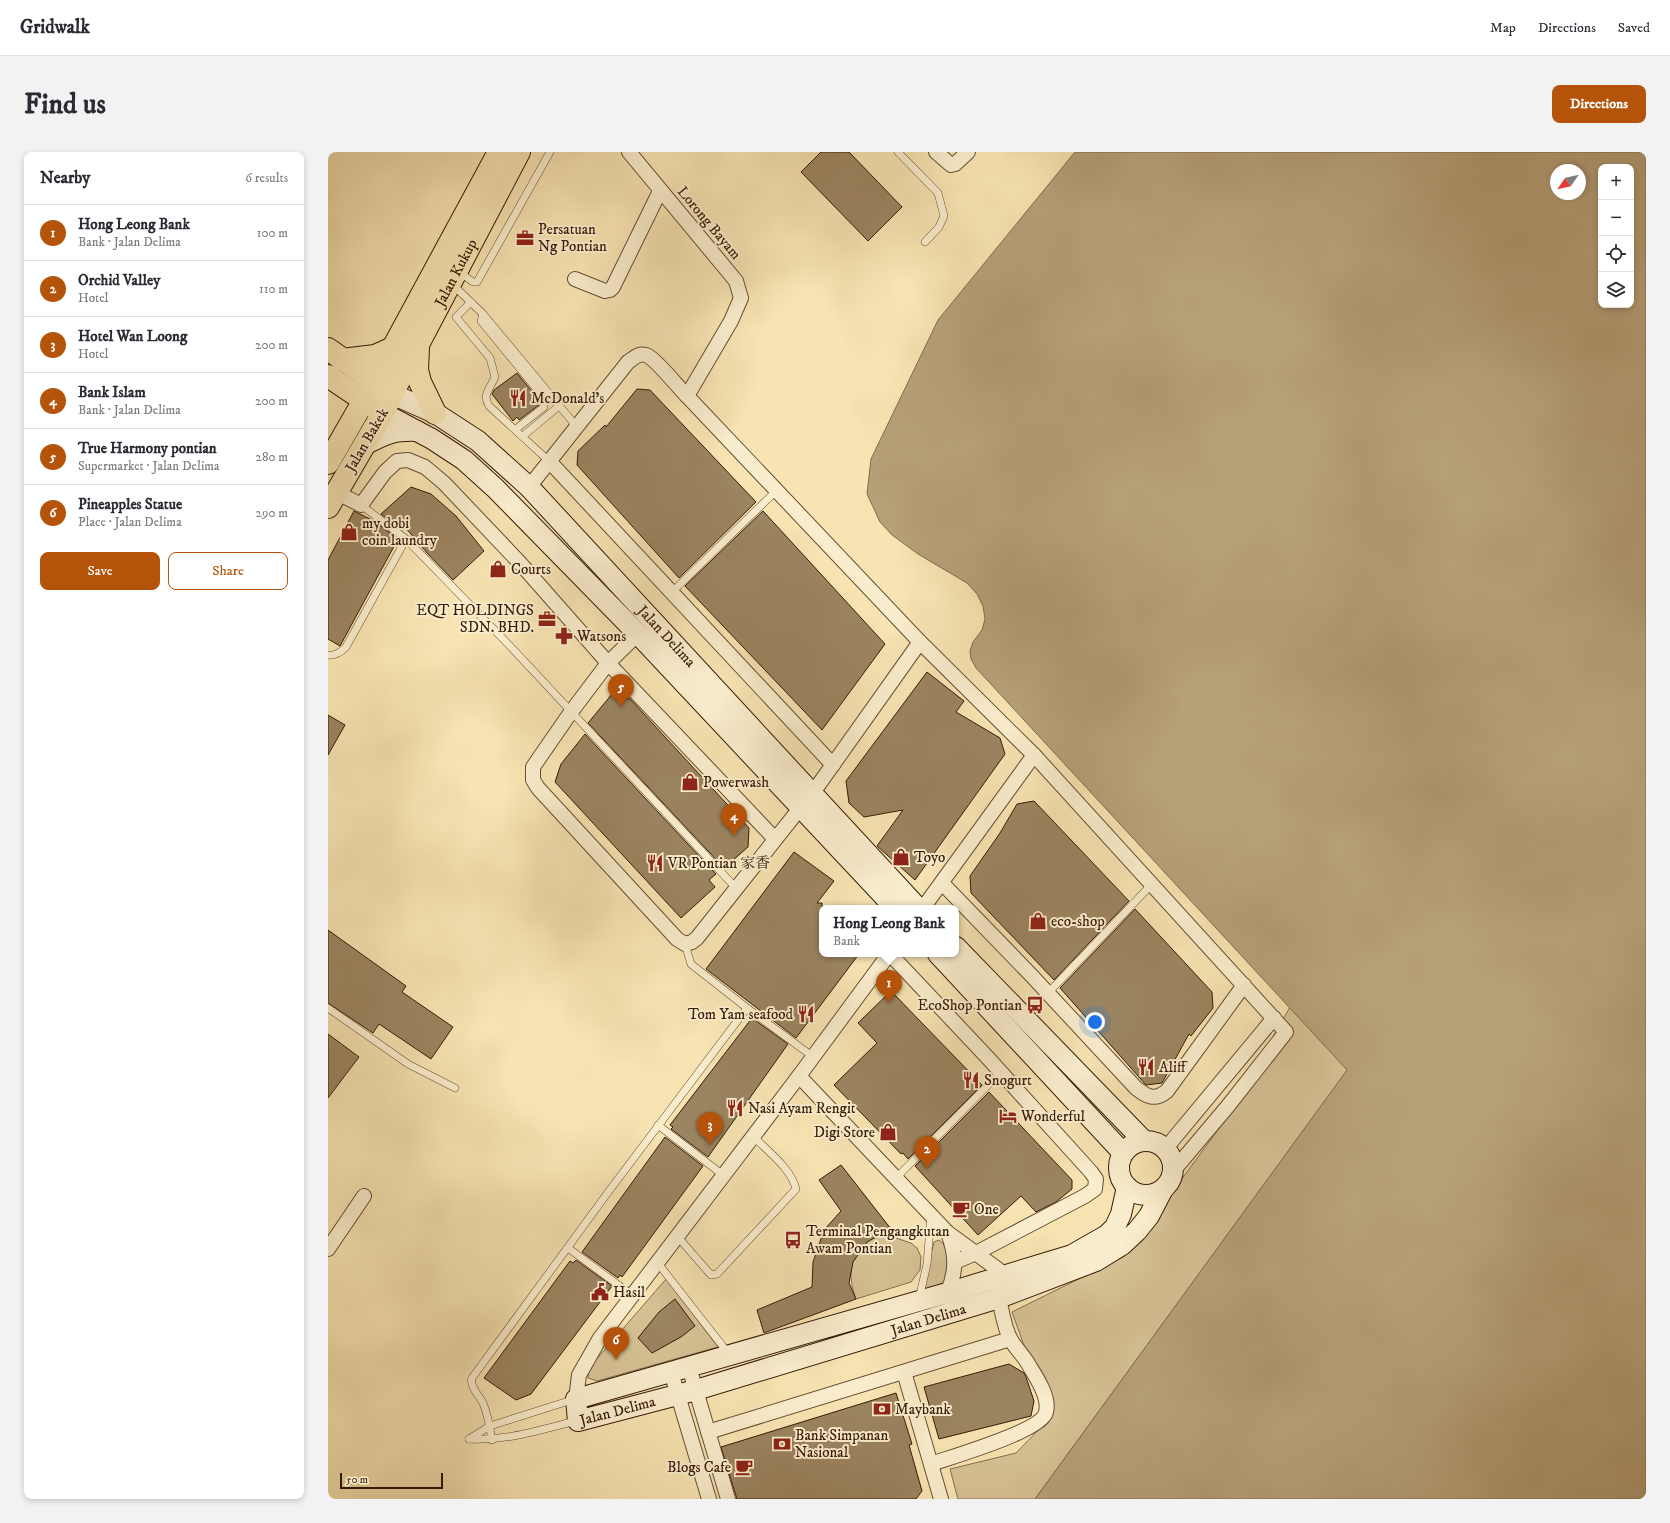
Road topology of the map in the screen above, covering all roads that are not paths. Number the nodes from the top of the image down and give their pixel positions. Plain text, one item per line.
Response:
1 (519, 152) edge
2 (550, 152) edge
3 (629, 152) edge
4 (898, 152) edge
5 (936, 152) edge
6 (968, 152) edge
7 (492, 156) edge
8 (660, 191) junction
9 (925, 242) dead end
10 (453, 276) junction
11 (575, 279) dead end
12 (471, 302) junction
13 (483, 314) junction
14 (418, 342) junction
15 (393, 348) junction
16 (335, 354) edge
17 (328, 376) edge
18 (383, 388) junction
19 (687, 396) junction
20 (365, 402) junction
21 (559, 406) junction
22 (383, 413) junction
23 (435, 413) junction
24 (576, 427) junction
25 (516, 429) junction
26 (417, 431) junction
27 (524, 436) junction
28 (364, 445) junction
29 (549, 461) junction
30 (328, 463) edge
31 (529, 487) junction
32 (777, 490) junction
33 (332, 500) edge
34 (361, 506) junction
35 (406, 539) junction
36 (563, 559) junction
37 (672, 592) junction
38 (638, 634) junction
39 (920, 642) junction
40 (328, 655) edge
41 (608, 663) junction
42 (571, 712) junction
43 (1034, 755) junction
44 (833, 765) junction
45 (807, 801) junction
46 (775, 839) junction
47 (942, 883) junction
48 (1152, 884) junction
49 (736, 888) junction
50 (893, 905) edge
51 (915, 905) edge
52 (925, 905) edge
53 (685, 944) junction
54 (959, 950) edge
55 (887, 957) edge
56 (892, 957) edge
57 (941, 957) edge
58 (1244, 985) junction
59 (1048, 993) junction
60 (328, 1008) edge
61 (747, 1008) junction
62 (1274, 1018) junction
63 (812, 1056) junction
64 (1001, 1072) junction
65 (799, 1076) junction
66 (455, 1088) dead end
67 (658, 1125) junction
68 (753, 1136) junction
69 (1143, 1140) junction
70 (1166, 1148) junction
71 (1123, 1153) junction
72 (1174, 1170) junction
73 (723, 1175) junction
74 (896, 1178) junction
75 (1127, 1187) junction
76 (1162, 1191) junction
77 (364, 1196) dead end
78 (931, 1215) junction
79 (948, 1233) junction
80 (677, 1236) junction
81 (568, 1248) junction
82 (328, 1250) edge
83 (976, 1253) junction
84 (657, 1262) junction
85 (955, 1262) junction
86 (1007, 1276) junction
87 (947, 1293) junction
88 (632, 1295) junction
89 (999, 1298) junction
90 (918, 1302) junction
91 (1010, 1339) junction
92 (730, 1356) junction
93 (680, 1370) junction
94 (904, 1372) junction
95 (687, 1393) junction
96 (576, 1399) junction
97 (578, 1421) junction
98 (490, 1426) junction
99 (708, 1432) junction
100 (492, 1440) junction
101 (931, 1464) junction
102 (709, 1499) edge
103 (728, 1499) edge
104 (940, 1499) edge

1 - 10 main road, Jalan Kukup
2 - 10 lane
3 - 8 street, Lorong Bayam
4 - 9 lane
5 - 6 street
7 - 15 main road, Jalan Kukup
8 - 11 street
8 - 19 street, Lorong Bayam
10 - 12 lane
10 - 14 main road, Jalan Kukup
12 - 13 lane
12 - 25 lane
13 - 21 lane
13 - 25 lane
14 - 18 main road, Jalan Kukup
14 - 23 main road
15 - 16 main road
15 - 18 main road, Jalan Kukup
16 - 18 main road
17 - 20 main road
18 - 20 main road, Jalan Bakek
18 - 22 main road, Jalan Bakek
18 - 23 street, Jalan Delima
19 - 24 street
19 - 32 street
20 - 22 main road
20 - 30 main road, Jalan Bakek
21 - 24 lane
21 - 27 lane
22 - 26 street, Jalan Delima
22 - 28 main road, Jalan Bakek
23 - 31 street, Jalan Delima
24 - 29 street
25 - 27 lane
26 - 28 street
26 - 36 street, Jalan Delima
27 - 29 lane
28 - 33 main road, Jalan Bakek
29 - 31 street
29 - 37 street
31 - 36 street
31 - 45 street, Jalan Delima
32 - 37 lane
32 - 39 street
33 - 34 street
34 - 35 lane
34 - 41 street
35 - 40 lane
35 - 42 lane
36 - 38 street, Jalan Delima
37 - 44 street
38 - 41 street
38 - 45 street, Jalan Delima
39 - 43 street
39 - 44 street
41 - 42 street
41 - 46 street
42 - 49 lane
42 - 53 street
43 - 47 street
43 - 48 street
44 - 45 street
45 - 46 street
45 - 50 street, Jalan Delima
45 - 51 street, Jalan Delima
46 - 49 street
47 - 52 street
47 - 59 street
48 - 58 street
48 - 59 lane
49 - 53 street
53 - 61 lane
54 - 69 street
55 - 63 street
56 - 64 street
57 - 71 street
58 - 59 street
58 - 62 street
60 - 66 lane
61 - 63 lane
61 - 67 lane
62 - 70 street
62 - 72 street
63 - 65 street
64 - 74 lane
64 - 83 street
65 - 68 street
65 - 74 street
67 - 73 lane
67 - 81 lane
68 - 73 street
68 - 80 lane
69 - 70 street
69 - 71 street
70 - 72 street
71 - 75 street
72 - 76 street
73 - 80 street
74 - 78 street
75 - 76 street
75 - 86 street, Jalan Delima
76 - 89 street, Jalan Delima
77 - 82 street
78 - 79 street
78 - 90 lane
79 - 83 street
79 - 85 street
80 - 84 street
81 - 88 lane
81 - 98 lane
83 - 85 street
83 - 86 street
84 - 88 street
84 - 92 lane
85 - 87 street
86 - 87 street, Jalan Delima
87 - 90 street, Jalan Delima
88 - 96 street
89 - 91 street
89 - 95 street, Jalan Delima
90 - 92 street, Jalan Delima
91 - 94 street
91 - 101 street
92 - 93 street, Jalan Delima
93 - 95 street
93 - 95 street
93 - 96 street, Jalan Delima
94 - 99 street
94 - 101 street
95 - 97 street, Jalan Delima
95 - 99 street
95 - 102 street
96 - 97 street, Jalan Delima
96 - 98 lane
97 - 100 lane
98 - 100 lane
98 - 100 lane
99 - 103 street
101 - 104 street

